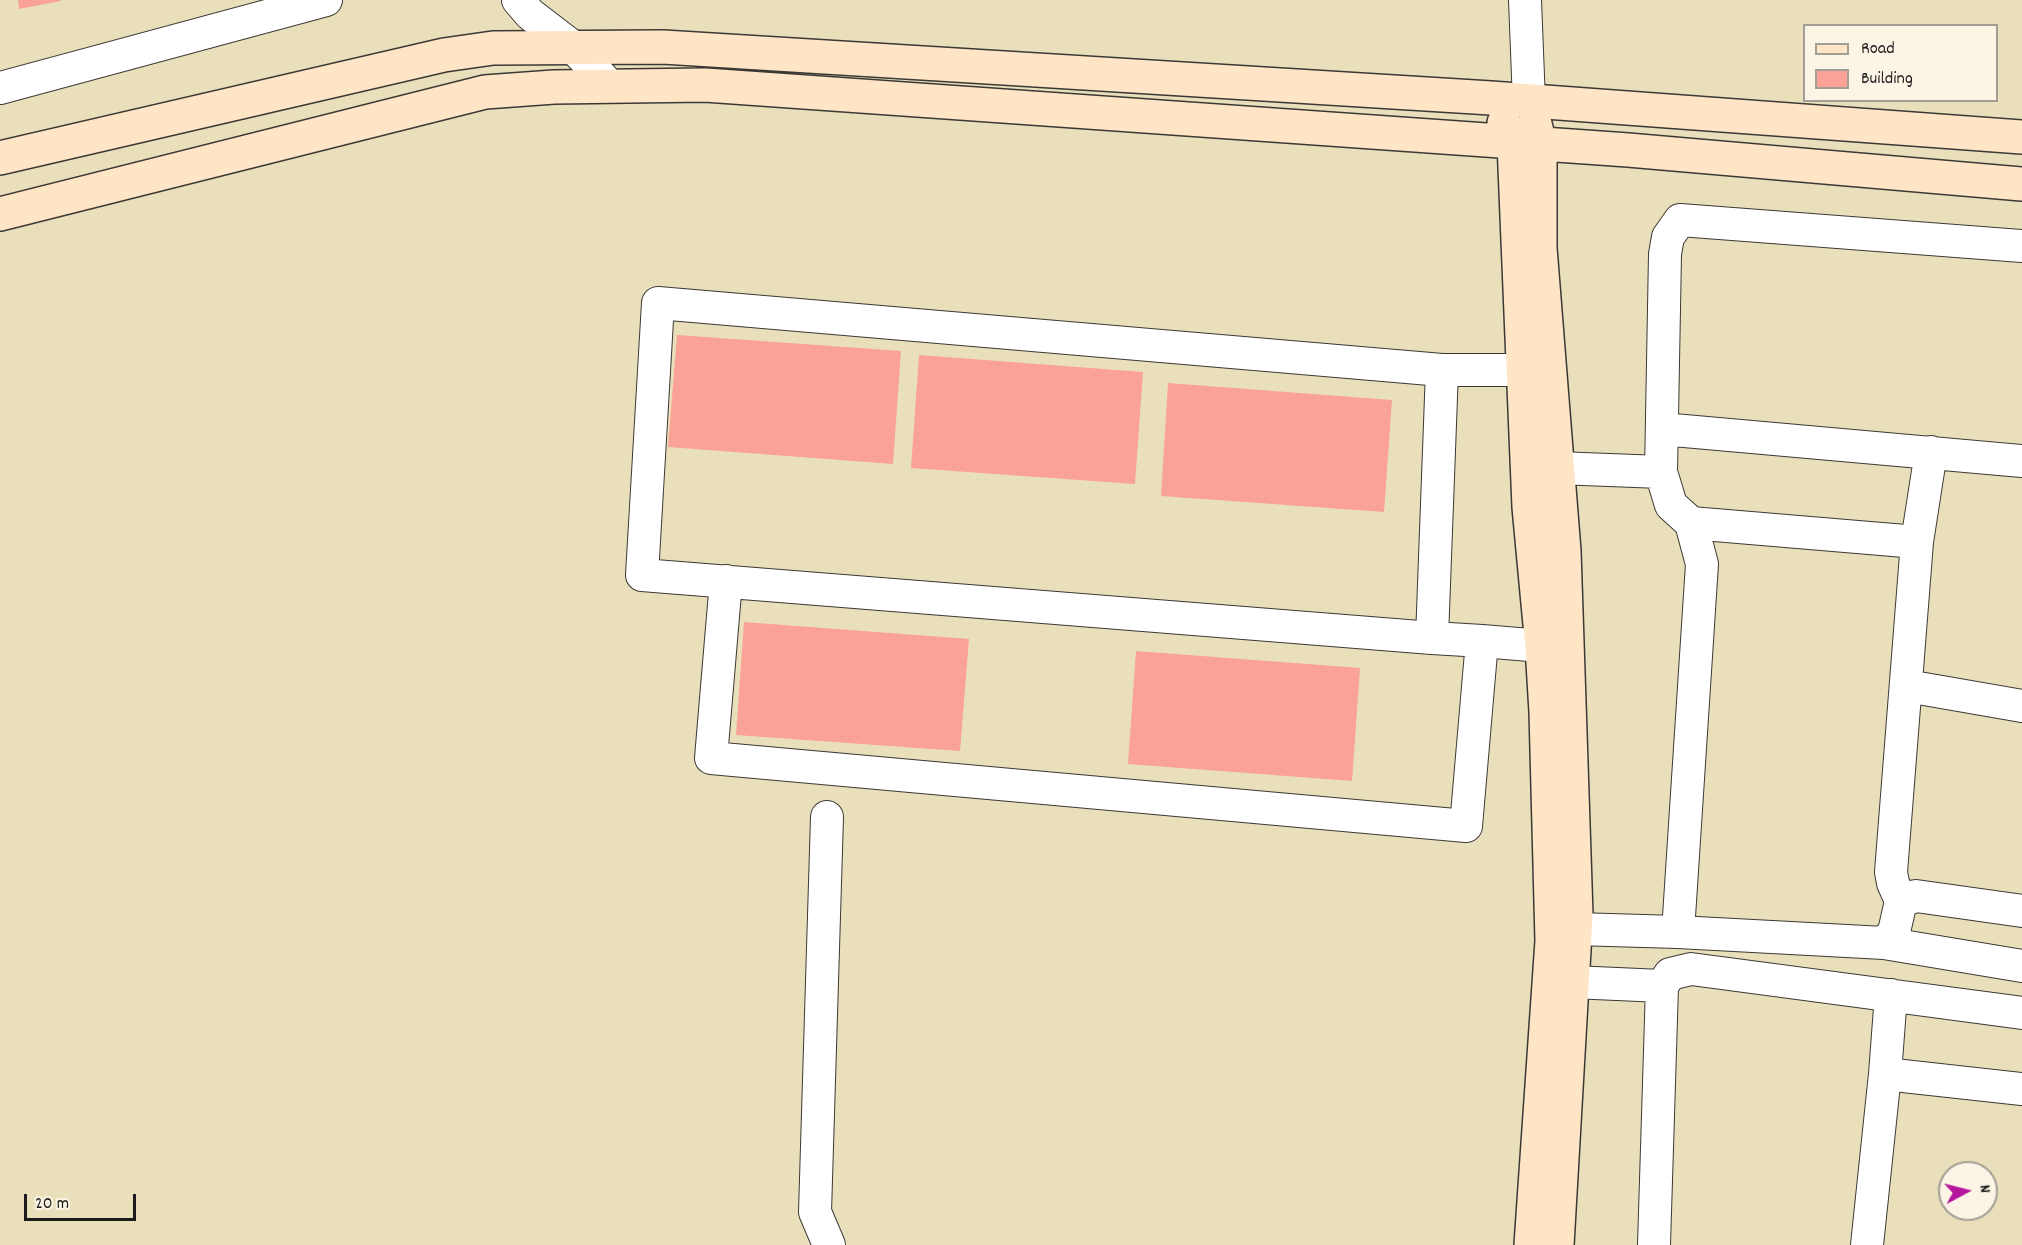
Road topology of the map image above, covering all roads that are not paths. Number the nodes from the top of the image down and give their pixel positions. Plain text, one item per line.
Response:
1 (326, 0) edge
2 (518, 0) edge
3 (1525, 0) edge
4 (573, 47) junction
5 (610, 86) junction
6 (0, 88) edge
7 (1491, 98) junction
8 (1529, 102) junction
9 (2022, 137) edge
10 (1527, 143) junction
11 (0, 158) edge
12 (2022, 184) edge
13 (0, 214) edge
14 (2022, 246) edge
15 (1442, 370) junction
16 (1522, 370) junction
17 (1662, 429) junction
18 (1931, 452) junction
19 (2022, 461) edge
20 (1557, 468) junction
21 (1661, 472) junction
22 (1545, 507) junction
23 (1691, 523) junction
24 (1917, 542) junction
25 (726, 581) junction
26 (1432, 638) junction
27 (1482, 641) junction
28 (1542, 646) junction
29 (1907, 686) junction
30 (2022, 706) edge
31 (827, 817) dead end
32 (1900, 901) junction
33 (2022, 911) edge
34 (1575, 929) junction
35 (1678, 932) junction
36 (1884, 943) junction
37 (2022, 966) edge
38 (1572, 982) junction
39 (1662, 986) junction
40 (1891, 995) junction
41 (2022, 1013) edge
42 (1885, 1074) junction
43 (2022, 1089) edge
44 (829, 1245) edge
45 (1531, 1245) edge
46 (1557, 1245) edge
47 (1654, 1245) edge
48 (1867, 1245) edge

1 - 6 street
2 - 4 street
3 - 8 street
4 - 5 street
4 - 7 street
4 - 11 street
5 - 10 street
5 - 13 street
7 - 8 street
7 - 10 street
8 - 9 street
8 - 10 street
10 - 12 street
10 - 16 street
10 - 20 street
14 - 17 street
15 - 16 street
15 - 25 street
15 - 26 street
16 - 22 street
17 - 18 street
17 - 21 street
18 - 19 street
18 - 24 street
20 - 21 street
20 - 22 street
21 - 23 street
22 - 28 street
22 - 34 street
23 - 24 street
23 - 35 street
24 - 29 street
25 - 26 street
25 - 27 street
26 - 27 street
27 - 28 street
28 - 45 street
29 - 30 street
29 - 32 street
31 - 44 street
32 - 33 street
32 - 36 street
34 - 35 street
34 - 38 street
35 - 36 street
36 - 37 street
38 - 39 street
38 - 46 street
39 - 40 street
39 - 47 street
40 - 41 street
40 - 42 street
42 - 43 street
42 - 48 street

